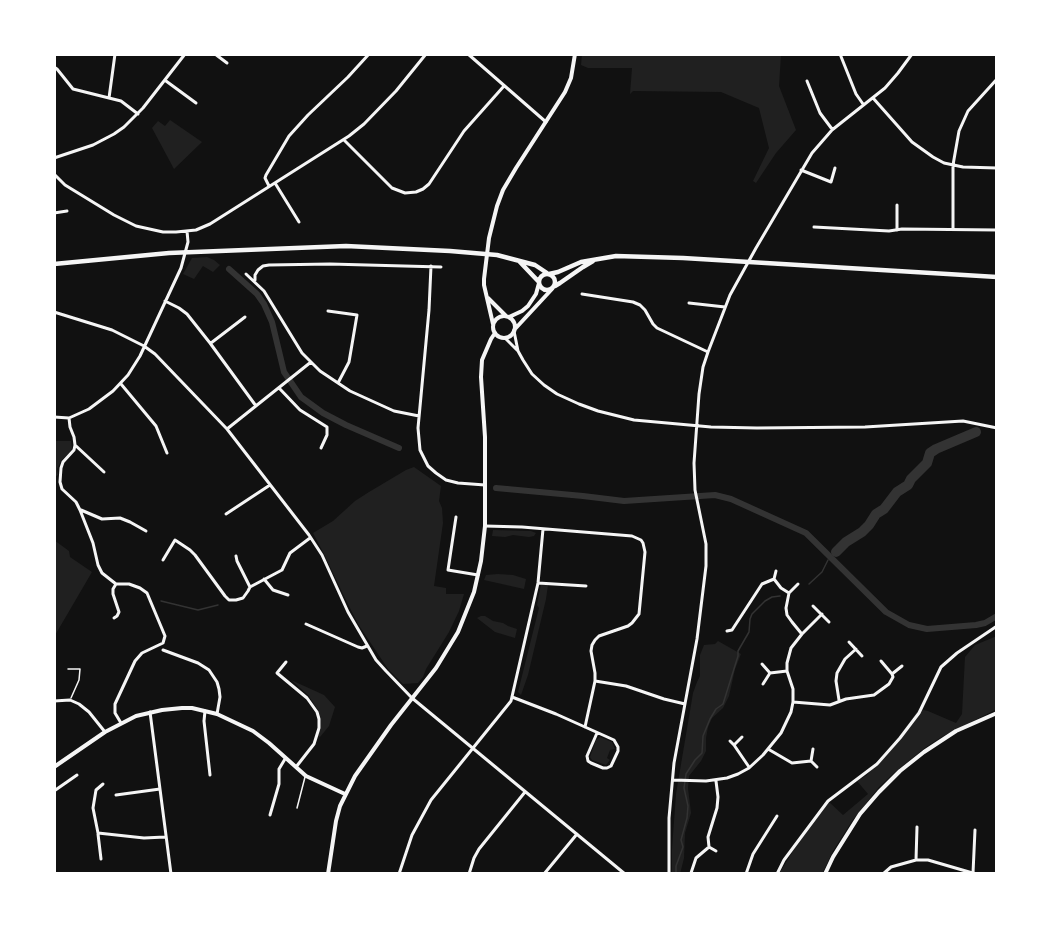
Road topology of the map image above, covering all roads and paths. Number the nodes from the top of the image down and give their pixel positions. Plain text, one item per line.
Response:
1 (115, 54) edge
2 (185, 54) edge
3 (216, 54) edge
4 (369, 54) edge
5 (426, 54) edge
6 (468, 54) edge
7 (575, 54) edge
8 (840, 54) edge
9 (912, 54) edge
10 (227, 63) dead end
11 (54, 67) edge
12 (997, 79) edge
13 (165, 81) junction
14 (807, 81) dead end
15 (504, 86) junction
16 (109, 98) junction
17 (873, 98) junction
18 (196, 103) dead end
19 (863, 105) junction
20 (138, 114) junction
21 (546, 122) junction
22 (832, 130) junction
23 (344, 140) junction
24 (54, 158) edge
25 (953, 165) junction
26 (835, 168) dead end
27 (997, 168) edge
28 (801, 170) junction
29 (54, 174) edge
30 (275, 183) junction
31 (269, 186) junction
32 (897, 205) dead end
33 (67, 211) dead end
34 (54, 213) edge
35 (299, 222) dead end
36 (814, 227) dead end
37 (953, 229) junction
38 (897, 230) junction
39 (997, 230) edge
40 (188, 231) junction
41 (598, 259) junction
42 (517, 260) junction
43 (54, 264) edge
44 (431, 266) junction
45 (441, 267) dead end
46 (246, 274) dead end
47 (548, 274) junction
48 (997, 277) edge
49 (256, 282) junction
50 (539, 282) junction
51 (554, 287) junction
52 (582, 294) dead end
53 (486, 295) junction
54 (165, 301) junction
55 (689, 303) dead end
56 (725, 307) junction
57 (328, 311) dead end
58 (54, 312) edge
59 (245, 317) dead end
60 (507, 317) junction
61 (493, 324) junction
62 (514, 330) junction
63 (495, 333) junction
64 (504, 338) junction
65 (210, 343) junction
66 (144, 346) junction
67 (518, 351) junction
68 (708, 352) junction
69 (311, 362) junction
70 (338, 383) junction
71 (121, 384) junction
72 (279, 388) junction
73 (256, 406) junction
74 (419, 416) junction
75 (54, 417) edge
76 (69, 418) junction
77 (697, 425) junction
78 (997, 428) edge
79 (227, 429) junction
80 (75, 445) junction
81 (321, 448) dead end
82 (167, 453) dead end
83 (104, 472) dead end
84 (270, 485) junction
85 (485, 485) junction
86 (81, 510) junction
87 (226, 514) dead end
88 (456, 517) dead end
89 (485, 526) junction
90 (543, 529) junction
91 (146, 531) dead end
92 (311, 537) junction
93 (236, 556) dead end
94 (164, 560) dead end
95 (776, 571) dead end
96 (478, 575) junction
97 (264, 579) junction
98 (774, 579) junction
99 (538, 583) junction
100 (116, 584) junction
101 (798, 584) dead end
102 (586, 586) dead end
103 (250, 587) junction
104 (789, 594) junction
105 (288, 595) dead end
106 (813, 606) dead end
107 (822, 614) junction
108 (114, 618) dead end
109 (829, 622) dead end
110 (306, 624) dead end
111 (997, 626) edge
112 (727, 631) dead end
113 (802, 634) junction
114 (849, 642) dead end
115 (367, 646) junction
116 (856, 649) junction
117 (164, 650) dead end
118 (862, 656) dead end
119 (881, 661) dead end
120 (286, 662) dead end
121 (762, 664) dead end
122 (902, 666) dead end
123 (68, 669) dead end
124 (788, 671) junction
125 (770, 673) junction
126 (892, 674) junction
127 (595, 681) junction
128 (763, 684) dead end
129 (512, 697) junction
130 (412, 698) junction
131 (70, 700) junction
132 (54, 701) edge
133 (839, 701) junction
134 (794, 702) junction
135 (685, 704) junction
136 (205, 711) junction
137 (150, 712) junction
138 (997, 713) edge
139 (217, 714) junction
140 (121, 723) junction
141 (585, 727) junction
142 (105, 732) junction
143 (597, 733) junction
144 (742, 737) dead end
145 (730, 741) dead end
146 (734, 745) junction
147 (473, 748) junction
148 (768, 749) junction
149 (813, 749) dead end
150 (285, 759) junction
151 (811, 761) junction
152 (54, 767) edge
153 (817, 767) dead end
154 (296, 768) junction
155 (749, 768) junction
156 (77, 775) dead end
157 (210, 775) dead end
158 (306, 776) junction
159 (673, 780) junction
160 (716, 780) junction
161 (103, 784) dead end
162 (160, 789) junction
163 (54, 791) edge
164 (525, 792) junction
165 (346, 794) junction
166 (116, 795) dead end
167 (297, 808) dead end
168 (270, 815) dead end
169 (777, 816) dead end
170 (768, 821) dead end
171 (772, 824) junction
172 (917, 827) dead end
173 (975, 830) dead end
174 (98, 833) junction
175 (577, 834) junction
176 (165, 837) junction
177 (708, 847) junction
178 (716, 851) dead end
179 (101, 859) dead end
180 (916, 860) junction
181 (691, 873) edge
182 (171, 874) edge
183 (328, 874) edge
184 (399, 874) edge
185 (469, 874) edge
186 (544, 874) edge
187 (625, 874) edge
188 (669, 874) edge
189 (746, 874) edge
190 (777, 874) edge
191 (825, 874) edge
192 (883, 874) edge
193 (974, 874) edge

1 - 16 street
2 - 13 street
3 - 10 street
4 - 31 street
5 - 23 street
6 - 15 street
7 - 21 street
8 - 19 street
9 - 17 street
11 - 16 street
12 - 25 street
13 - 18 street
13 - 20 street
14 - 22 street
15 - 21 street
15 - 23 street
16 - 20 street
17 - 19 street
17 - 25 street
19 - 22 street
20 - 24 street
21 - 53 street
22 - 28 street
23 - 30 street
25 - 27 street
25 - 37 street
26 - 28 street
28 - 56 street
29 - 40 street
30 - 31 street
30 - 35 street
31 - 40 street
32 - 38 street
33 - 34 street
36 - 38 street
37 - 38 street
37 - 39 street
40 - 54 street
41 - 47 main road
41 - 48 main road
41 - 51 main road
42 - 43 main road
42 - 47 main road
42 - 50 main road
44 - 45 street
44 - 49 street
44 - 74 street
46 - 49 street
47 - 50 main road
47 - 51 main road
49 - 69 street
50 - 51 main road
50 - 60 street
51 - 62 street
52 - 68 street
53 - 60 street
53 - 61 street
54 - 65 street
54 - 66 street
55 - 56 street
56 - 68 street
57 - 70 street
58 - 66 street
59 - 65 street
60 - 61 street
60 - 62 street
61 - 63 street
62 - 64 street
62 - 67 street
63 - 64 street
63 - 85 street
64 - 67 street
65 - 73 street
66 - 71 street
66 - 79 street
67 - 77 street
68 - 77 street
69 - 70 street
69 - 72 street
70 - 74 street
71 - 76 street
71 - 82 street
72 - 73 street
72 - 81 street
73 - 79 street
74 - 85 street
75 - 76 street
76 - 80 street
77 - 78 street
77 - 135 street
79 - 84 street
80 - 83 street
80 - 86 street
84 - 87 street
84 - 92 street
85 - 89 street
86 - 91 street
86 - 100 street
88 - 96 street
89 - 90 street
89 - 96 street
90 - 99 street
90 - 127 street
92 - 97 street
92 - 115 street
93 - 103 street
94 - 103 street
95 - 98 street
96 - 130 street
97 - 103 street
97 - 105 street
98 - 104 street
98 - 112 street
99 - 102 street
99 - 129 street
100 - 108 street
100 - 140 street
101 - 104 street
104 - 113 street
106 - 107 street
107 - 109 street
107 - 113 street
110 - 115 street
111 - 190 street
113 - 124 street
114 - 116 street
115 - 130 street
116 - 118 street
116 - 133 street
117 - 139 street
119 - 126 street
120 - 154 street
121 - 125 street
122 - 126 street
123 - 131 lane
124 - 125 street
124 - 134 street
125 - 128 street
126 - 133 street
127 - 135 street
127 - 141 street
129 - 141 street
129 - 147 street
130 - 147 street
130 - 165 street
131 - 132 street
131 - 142 street
133 - 134 street
134 - 148 street
135 - 159 street
136 - 137 street
136 - 139 street
136 - 157 street
137 - 140 street
137 - 162 street
138 - 191 street
139 - 150 street
140 - 142 street
141 - 143 street
142 - 152 street
143 - 143 street
144 - 146 street
145 - 146 street
146 - 155 street
147 - 164 street
147 - 184 street
148 - 151 street
148 - 155 street
149 - 151 street
150 - 154 street
150 - 168 street
151 - 153 street
154 - 158 street
155 - 160 street
156 - 163 street
158 - 165 street
158 - 167 lane
159 - 160 street
159 - 188 street
160 - 177 street
161 - 174 street
162 - 166 street
162 - 176 street
164 - 175 street
164 - 185 street
165 - 183 street
169 - 171 street
170 - 171 street
171 - 189 street
172 - 180 street
173 - 193 street
174 - 176 street
174 - 179 street
175 - 186 street
175 - 187 street
176 - 182 street
177 - 178 street
177 - 181 street
180 - 192 street
180 - 193 street

